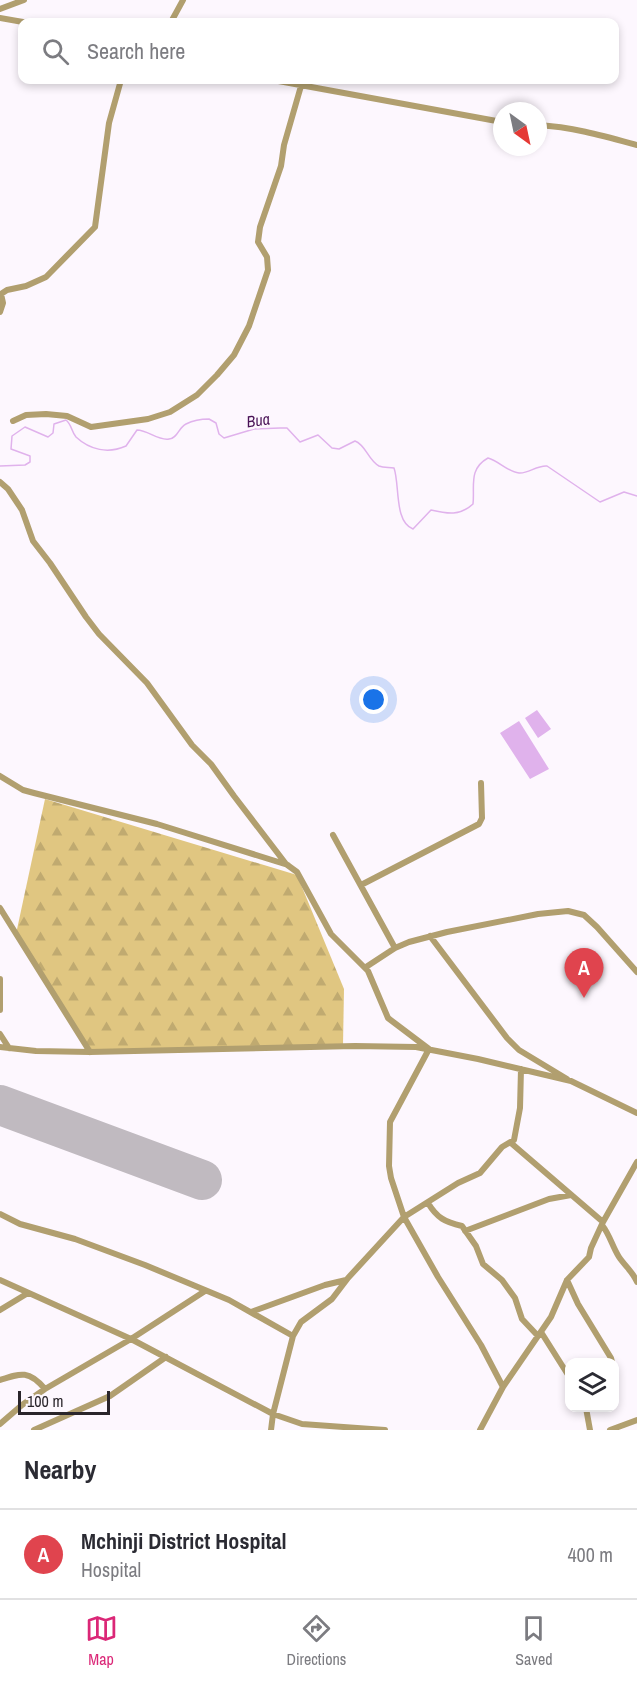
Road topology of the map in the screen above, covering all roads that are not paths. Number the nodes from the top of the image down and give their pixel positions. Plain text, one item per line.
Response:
1 (24, 0) edge
2 (183, 0) edge
3 (0, 9) edge
4 (0, 18) edge
5 (173, 18) edge
6 (18, 21) edge
7 (120, 84) edge
8 (292, 84) edge
9 (301, 86) junction
10 (493, 120) edge
11 (547, 125) edge
12 (637, 146) edge
13 (0, 312) edge
14 (13, 422) dead end
15 (0, 482) edge
16 (0, 776) edge
17 (481, 783) dead end
18 (333, 835) dead end
19 (288, 866) junction
20 (361, 885) junction
21 (2, 910) edge
22 (0, 921) edge
23 (430, 936) junction
24 (394, 948) junction
25 (366, 967) junction
26 (637, 972) edge
27 (0, 979) edge
28 (0, 1010) edge
29 (0, 1034) edge
30 (0, 1047) edge
31 (9, 1048) junction
32 (429, 1049) junction
33 (90, 1052) junction
34 (521, 1069) junction
35 (571, 1081) junction
36 (637, 1113) edge
37 (511, 1143) junction
38 (637, 1162) edge
39 (572, 1195) junction
40 (428, 1203) junction
41 (0, 1214) edge
42 (404, 1217) junction
43 (602, 1224) junction
44 (465, 1231) junction
45 (0, 1280) edge
46 (346, 1280) junction
47 (567, 1280) junction
48 (637, 1281) edge
49 (205, 1291) junction
50 (28, 1293) junction
51 (0, 1310) edge
52 (251, 1312) junction
53 (540, 1334) junction
54 (293, 1336) junction
55 (131, 1339) junction
56 (165, 1357) junction
57 (611, 1358) edge
58 (565, 1371) edge
59 (0, 1380) edge
60 (503, 1387) junction
61 (45, 1389) junction
62 (587, 1412) edge
63 (273, 1414) junction
64 (637, 1420) edge
65 (0, 1424) edge
66 (344, 1429) edge
67 (7, 1430) edge
68 (34, 1430) edge
69 (271, 1430) edge
70 (385, 1430) edge
71 (480, 1430) edge
72 (590, 1430) edge
73 (610, 1430) edge

1 - 3 street
2 - 5 street
4 - 6 street
7 - 13 street
8 - 9 street
9 - 10 street
9 - 14 street
11 - 12 street
15 - 19 street
16 - 19 street
17 - 20 street
18 - 20 street
19 - 25 street
20 - 24 street
21 - 22 street
21 - 33 street
23 - 24 street
23 - 26 street
23 - 35 street
24 - 25 street
25 - 32 street
27 - 28 street
29 - 31 street
30 - 31 street
31 - 33 street
32 - 33 street
32 - 34 street
32 - 42 street
34 - 35 street
34 - 37 street
35 - 36 street
37 - 39 street
37 - 40 street
38 - 43 street
39 - 43 street
39 - 44 street
40 - 42 street
40 - 44 street
41 - 49 street
42 - 46 street
42 - 60 street
43 - 47 street
43 - 48 street
44 - 53 street
45 - 50 street
46 - 52 street
46 - 54 street
47 - 53 street
47 - 57 street
49 - 52 street
49 - 55 street
50 - 51 street
50 - 55 street
52 - 54 street
53 - 58 street
53 - 60 street
54 - 63 street
55 - 56 street
55 - 61 street
56 - 63 street
56 - 68 street
59 - 61 street
60 - 71 street
61 - 65 street
62 - 72 street
63 - 66 street
63 - 69 street
64 - 73 street
65 - 67 street
66 - 70 street

